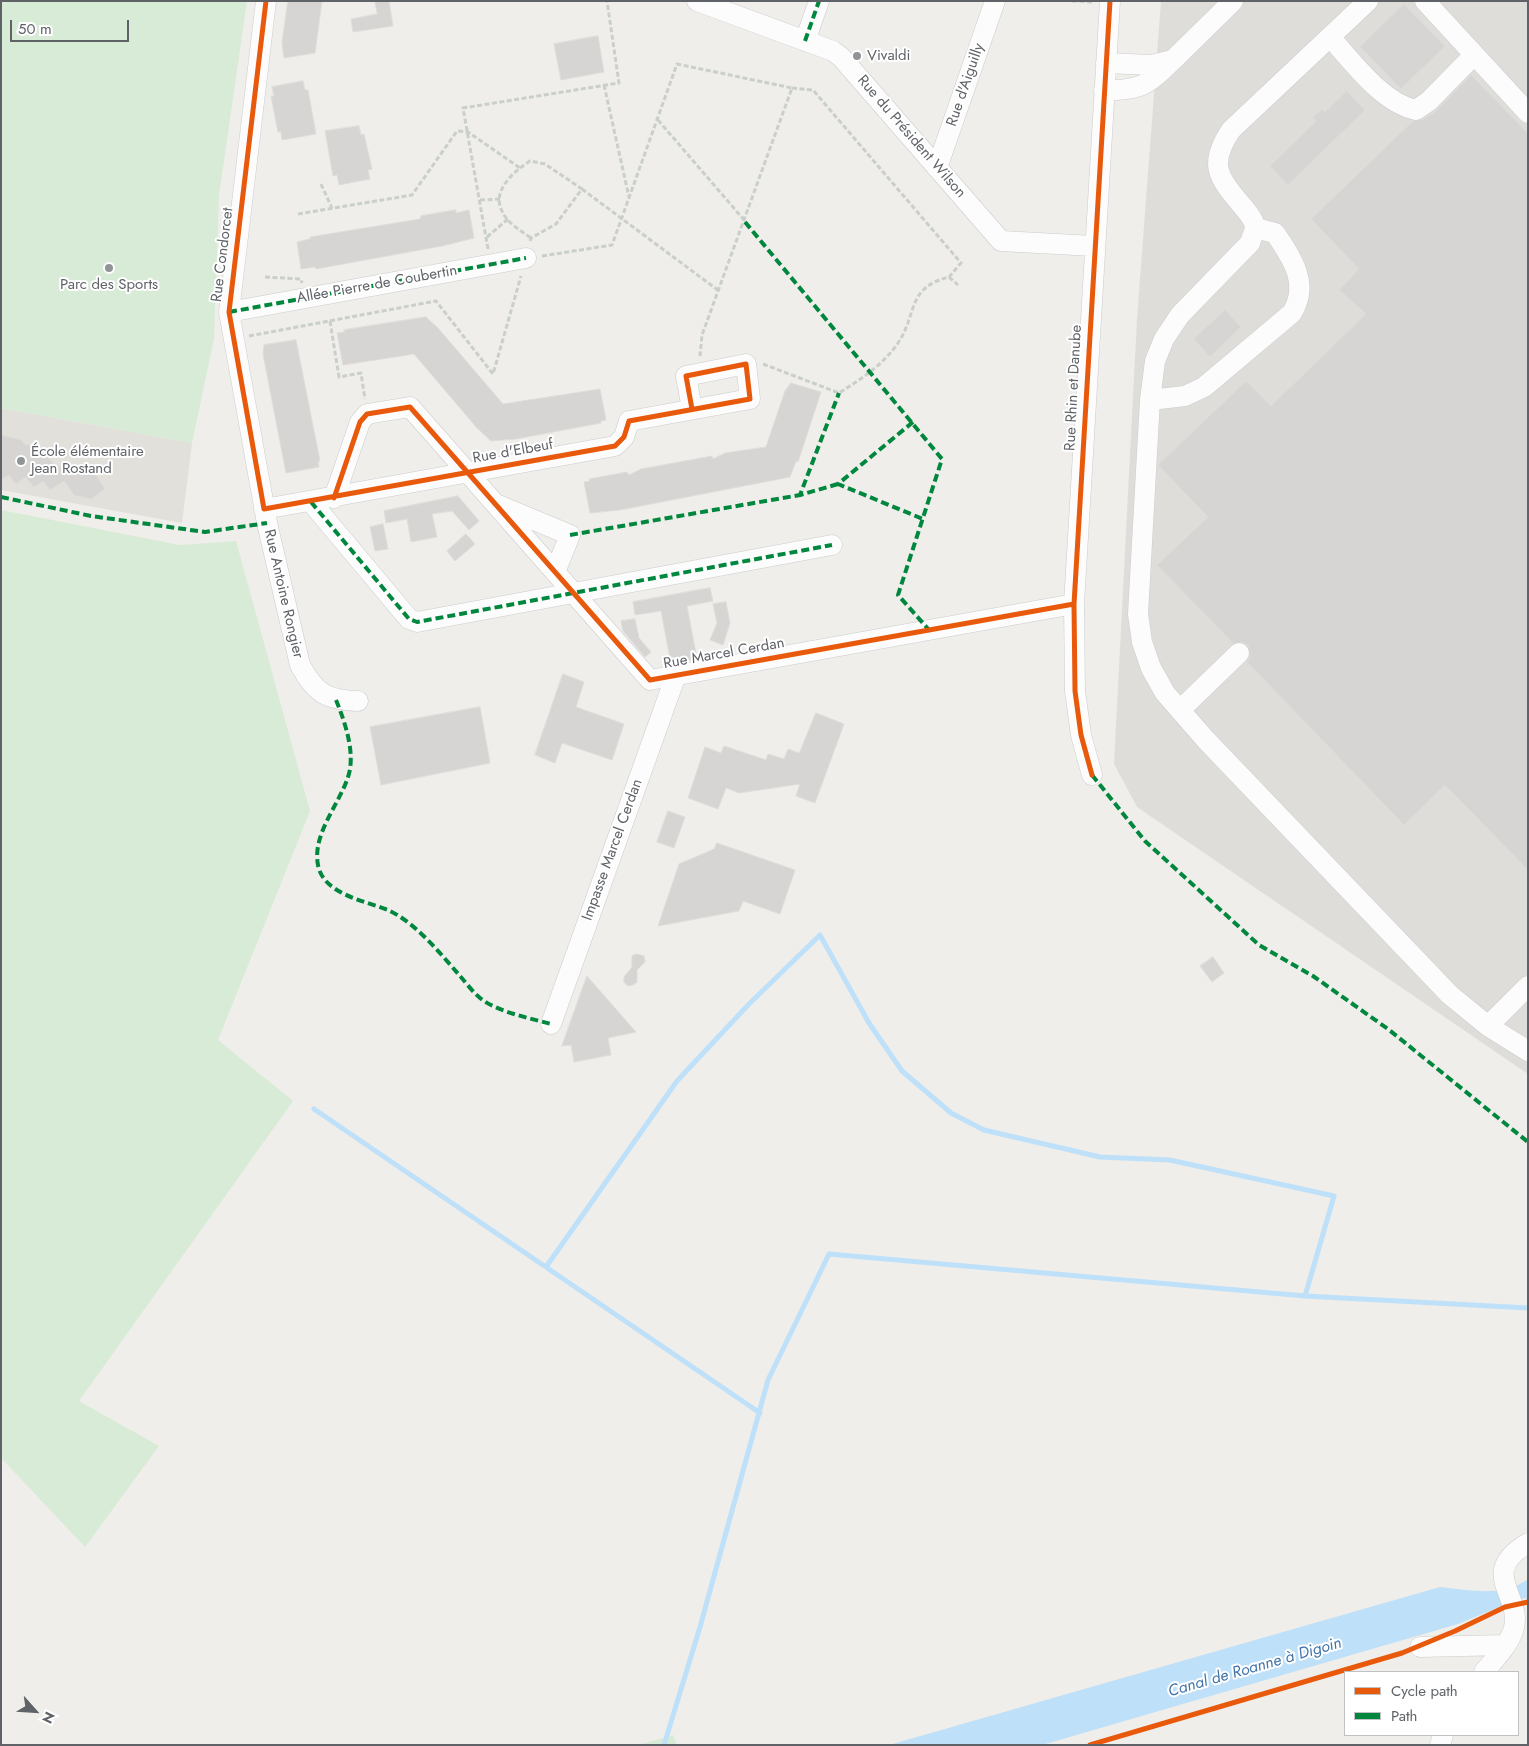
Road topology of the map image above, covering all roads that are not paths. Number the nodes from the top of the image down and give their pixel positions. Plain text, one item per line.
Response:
1 (266, 1) edge
2 (819, 1) edge
3 (995, 1) edge
4 (1110, 1) edge
5 (1233, 1) edge
6 (1368, 1) edge
7 (1425, 1) edge
8 (700, 2) edge
9 (1330, 37) junction
10 (804, 41) junction
11 (1474, 55) junction
12 (1173, 60) junction
13 (1106, 63) junction
14 (1104, 91) junction
15 (1528, 113) edge
16 (937, 168) junction
17 (1255, 228) junction
18 (1094, 246) junction
19 (526, 258) road end
20 (229, 312) junction
21 (1150, 400) junction
22 (692, 409) junction
23 (468, 473) junction
24 (334, 498) junction
25 (311, 502) junction
26 (494, 503) junction
27 (264, 509) junction
28 (832, 546) dead end
29 (555, 572) junction
30 (573, 593) junction
31 (1074, 604) junction
32 (1239, 653) dead end
33 (676, 675) junction
34 (358, 700) dead end
35 (1180, 710) junction
36 (1092, 775) dead end
37 (1528, 986) edge
38 (551, 1024) dead end
39 (1488, 1026) junction
40 (1528, 1051) edge
41 (1528, 1543) edge
42 (1515, 1628) edge
43 (1420, 1647) dead end
44 (1485, 1671) edge

1 - 20 street, Rue Condorcet
2 - 10 street
3 - 16 street, Rue d'Aiguilly
4 - 13 street, Rue Rhin et Danube
5 - 12 street
6 - 9 street
7 - 11 street
8 - 10 street, Rue du Président Wilson
9 - 11 street
9 - 17 street
10 - 16 street, Rue du Président Wilson
11 - 15 street
12 - 13 street
12 - 14 street
13 - 14 street, Rue Rhin et Danube
14 - 18 street, Rue Rhin et Danube
16 - 18 street, Rue du Président Wilson
17 - 21 street
17 - 21 street
18 - 31 street, Rue Rhin et Danube
19 - 20 street, Allée Pierre de Coubertin
20 - 27 street, Rue Condorcet
21 - 35 street
22 - 22 street
22 - 23 street, Rue d'Elbeuf
23 - 24 street, Rue d'Elbeuf
23 - 24 street, Rue Marcel Cerdan
23 - 26 street, Rue Marcel Cerdan
24 - 25 street, Rue d'Elbeuf
25 - 27 street, Rue d'Elbeuf
25 - 30 street
26 - 29 street, Rue Marcel Cerdan
26 - 29 street
27 - 34 street, Rue Antoine Rongier
28 - 30 street
29 - 30 street, Rue Marcel Cerdan
30 - 33 street, Rue Marcel Cerdan
31 - 33 street, Rue Marcel Cerdan
31 - 36 street, Rue Rhin et Danube
32 - 35 street
33 - 38 street, Impasse Marcel Cerdan
35 - 39 street
37 - 39 street
39 - 40 street
41 - 42 street
42 - 43 street
42 - 44 street

